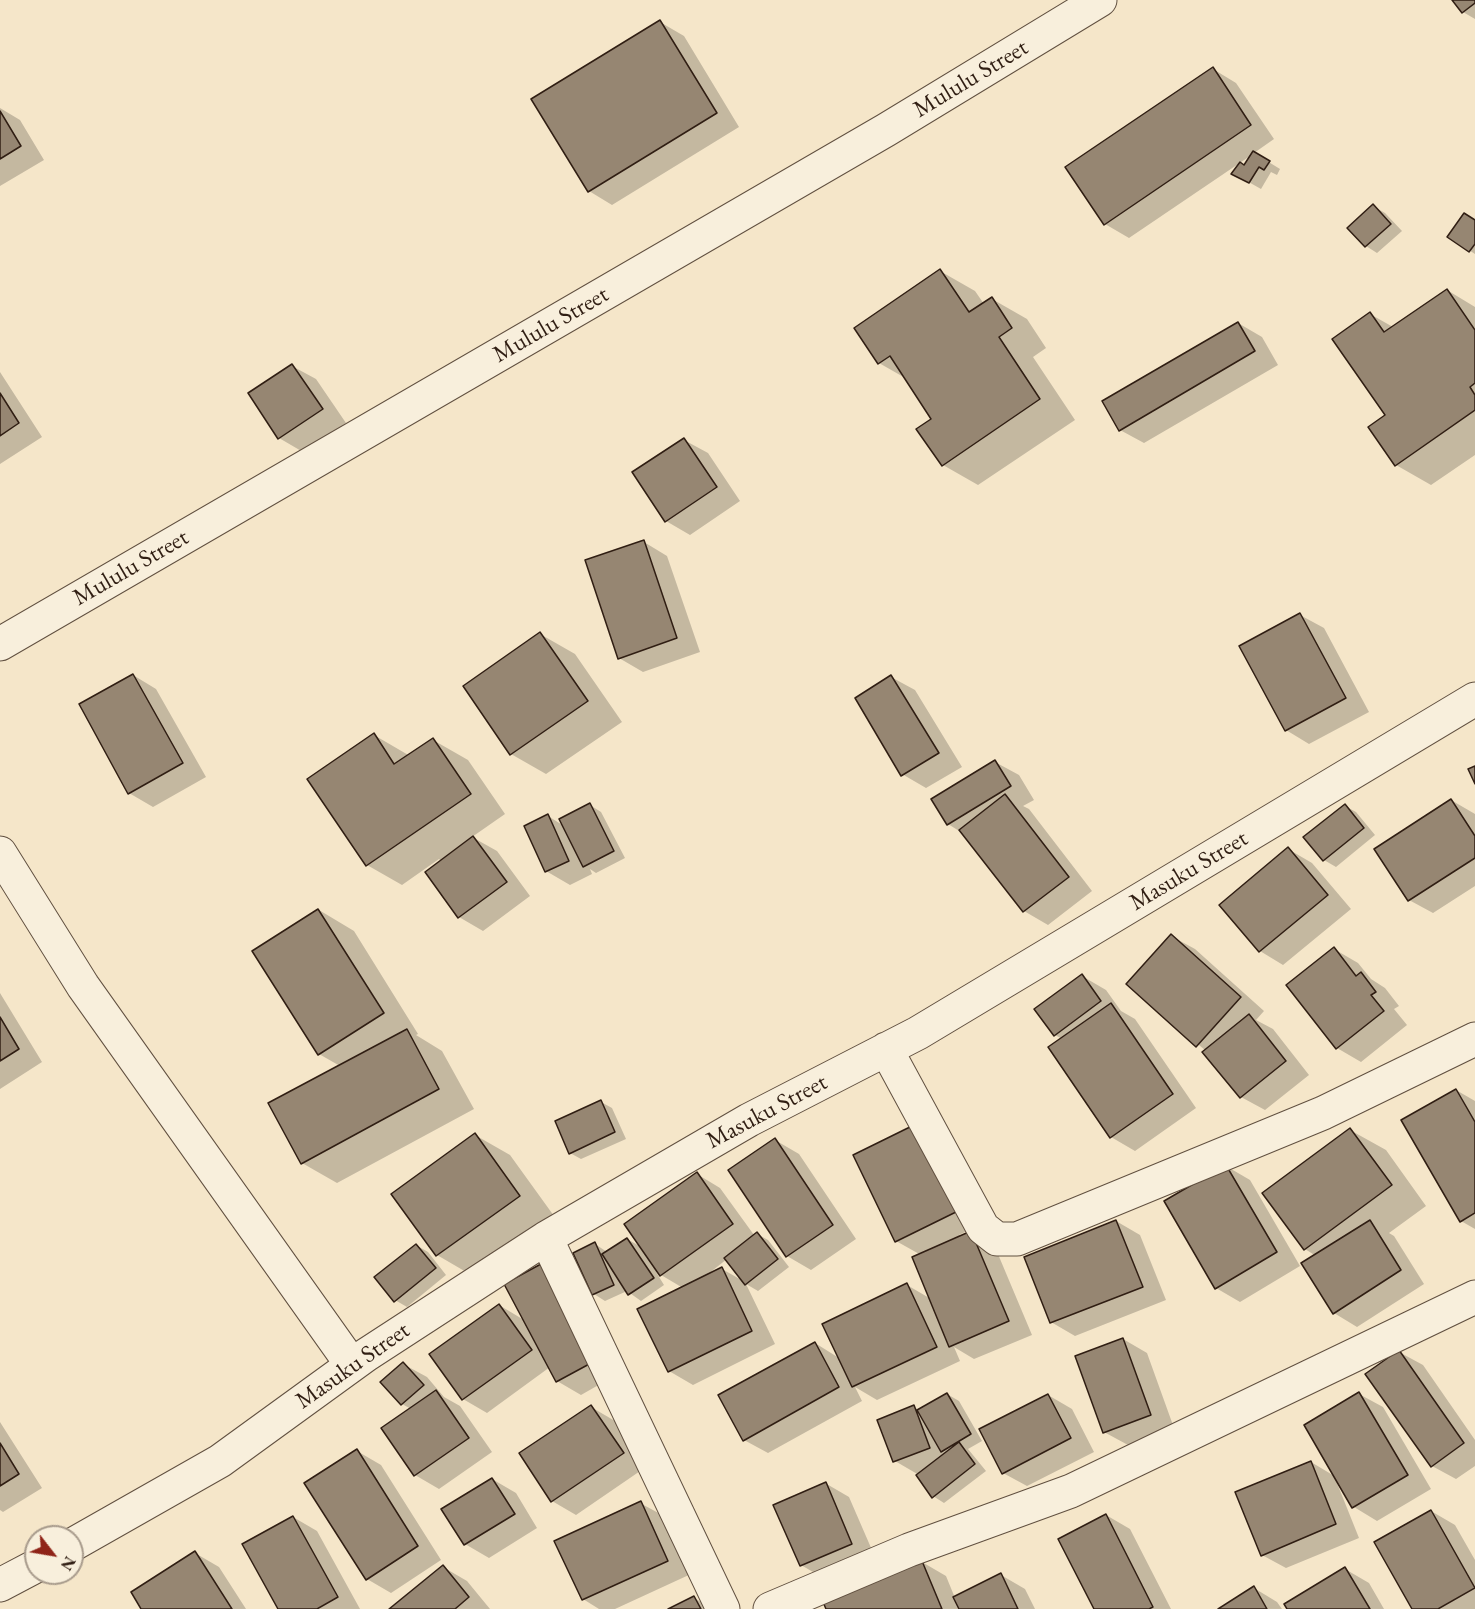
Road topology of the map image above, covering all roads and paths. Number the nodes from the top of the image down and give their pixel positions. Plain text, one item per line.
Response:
1 (1100, 0) edge
2 (0, 645) edge
3 (1475, 699) edge
4 (0, 853) edge
5 (1475, 1040) edge
6 (886, 1049) junction
7 (546, 1238) junction
8 (1475, 1297) edge
9 (352, 1365) junction
10 (84, 1538) edge
11 (24, 1572) edge
12 (0, 1585) edge
13 (723, 1609) edge
14 (770, 1609) edge

1 - 2 street, Mululu Street
3 - 6 street, Masuku Street
4 - 9 street
5 - 6 street
6 - 7 street, Masuku Street
7 - 9 street, Masuku Street
7 - 13 street
8 - 14 street
9 - 10 street, Masuku Street
11 - 12 street

